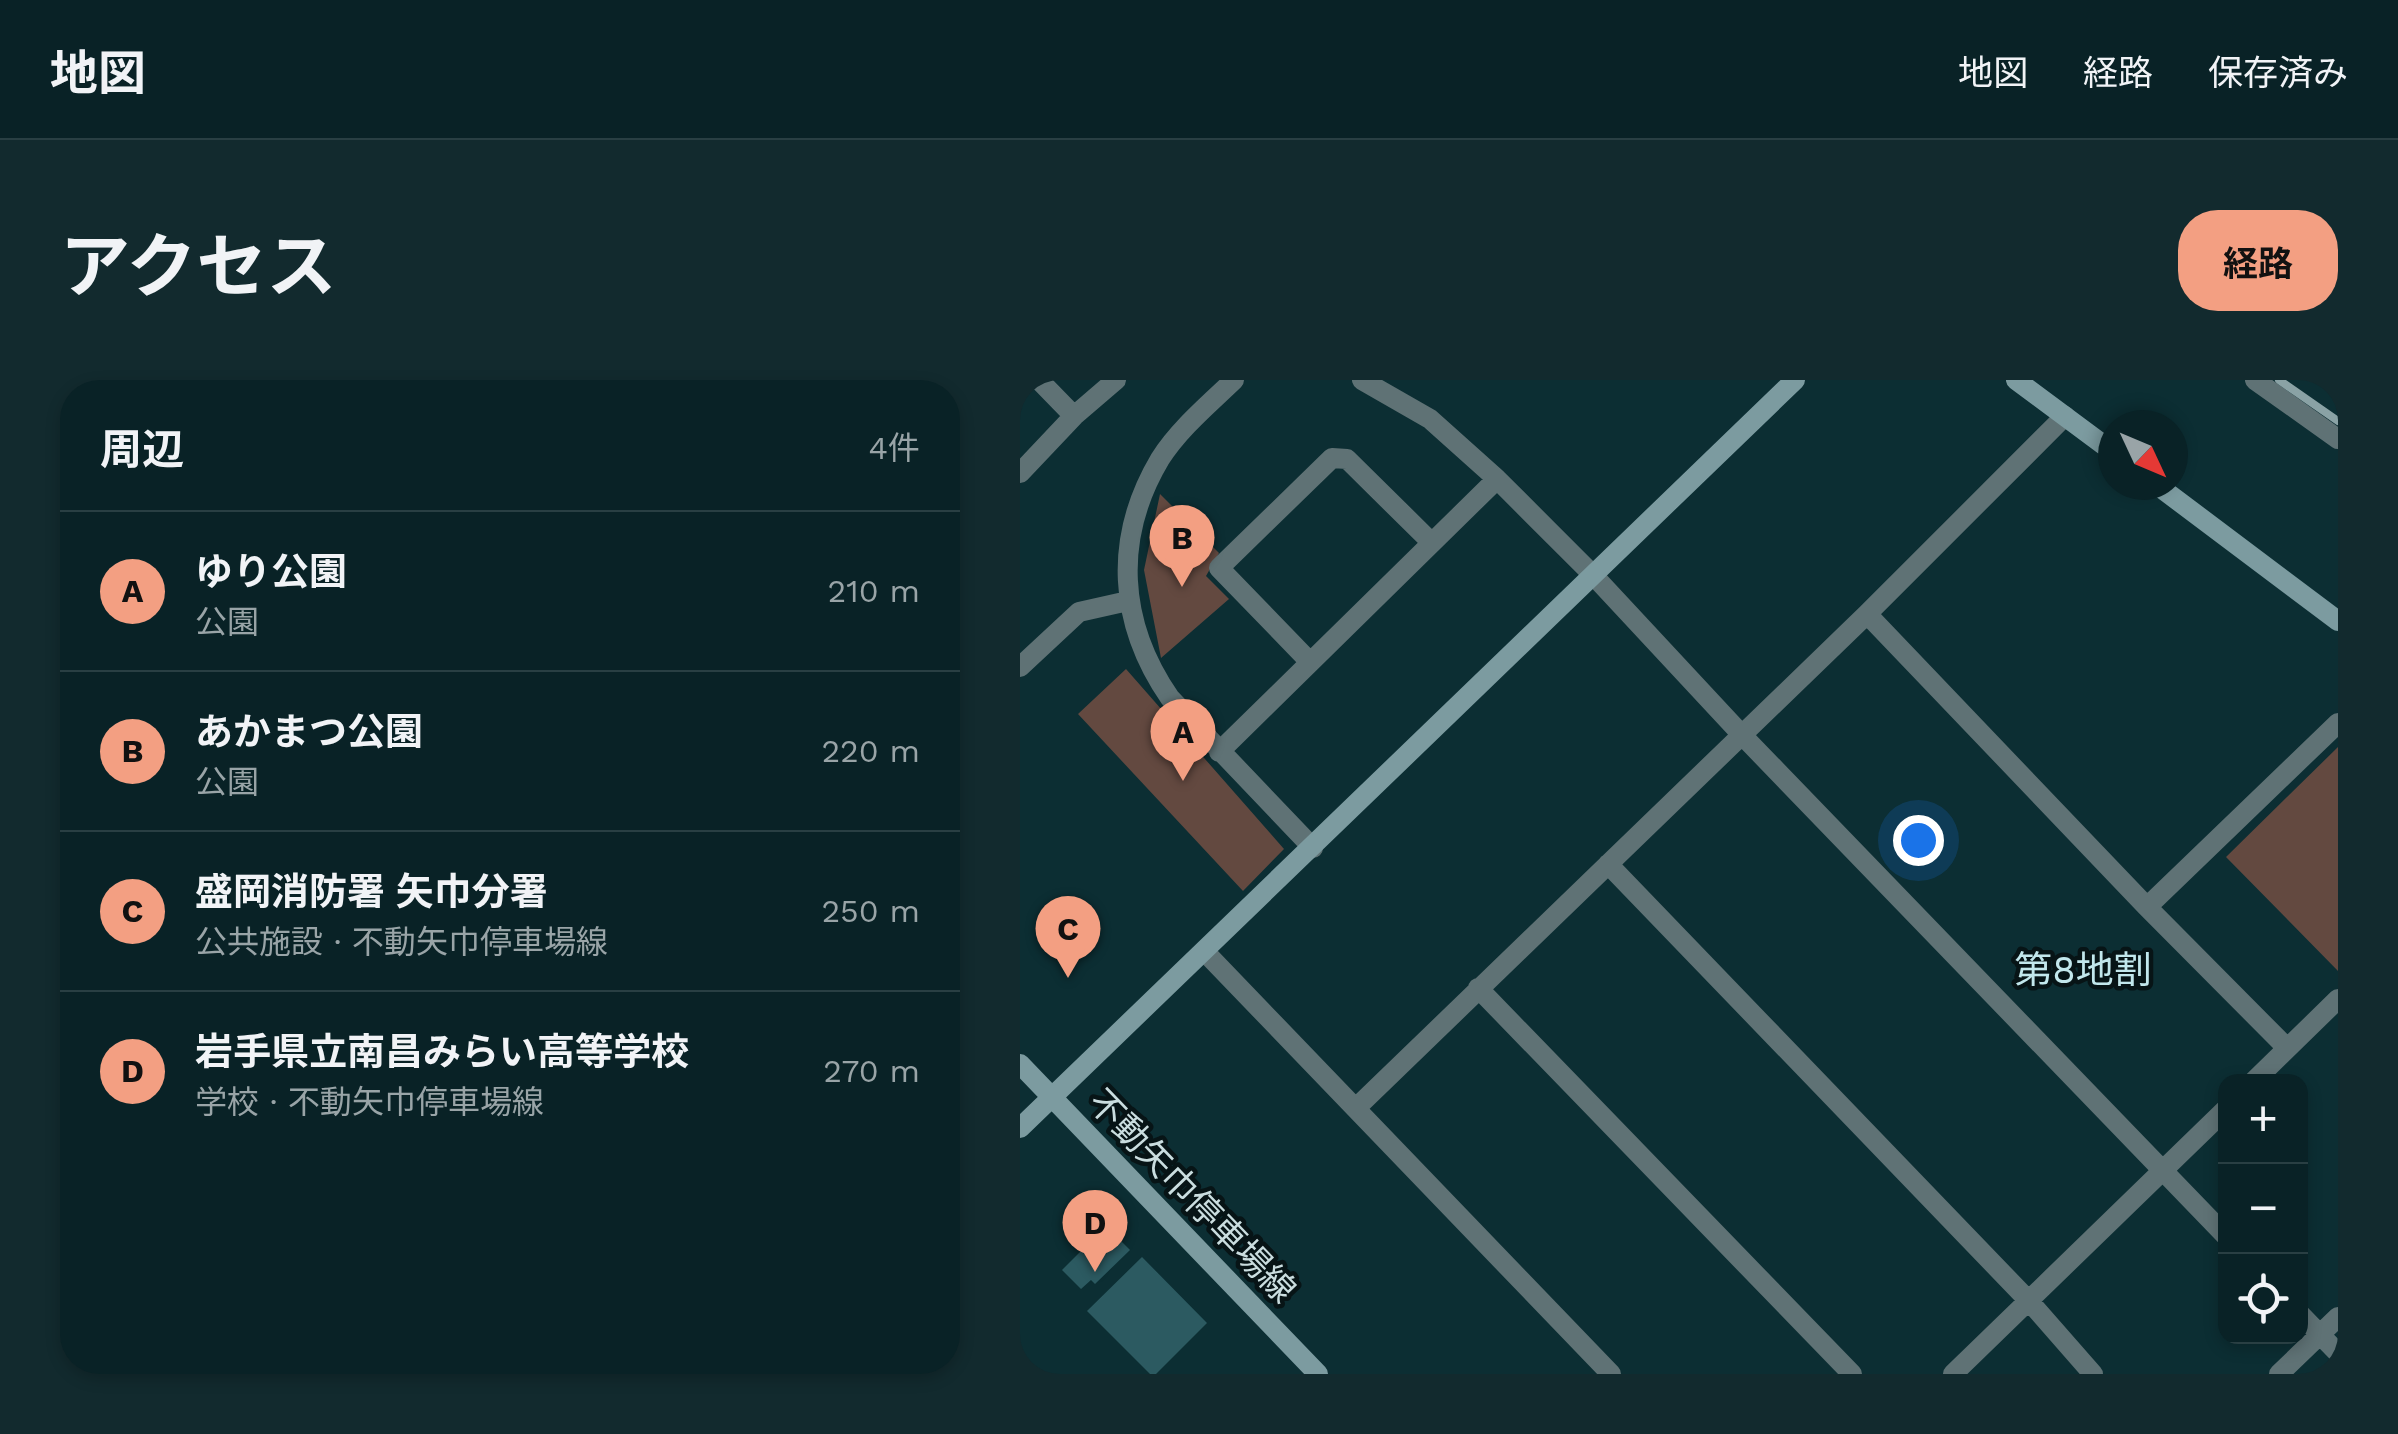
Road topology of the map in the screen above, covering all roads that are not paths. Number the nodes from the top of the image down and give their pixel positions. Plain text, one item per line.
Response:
1 (1039, 380) edge
2 (1116, 380) edge
3 (1234, 380) edge
4 (1362, 380) edge
5 (1406, 380) edge
6 (1795, 380) edge
7 (2016, 380) edge
8 (2255, 380) edge
9 (1390, 396) junction
10 (1074, 416) junction
11 (2066, 416) junction
12 (2338, 439) edge
13 (2098, 441) edge
14 (1020, 473) edge
15 (1497, 479) junction
16 (2178, 500) edge
17 (1432, 543) junction
18 (1594, 576) junction
19 (1128, 601) junction
20 (1867, 614) junction
21 (2338, 621) edge
22 (1310, 662) junction
23 (1020, 667) edge
24 (2338, 723) edge
25 (1742, 736) junction
26 (1219, 752) junction
27 (1313, 848) junction
28 (1608, 864) junction
29 (2147, 907) junction
30 (1205, 952) junction
31 (1478, 988) junction
32 (2338, 999) edge
33 (2288, 1048) junction
34 (1020, 1064) edge
35 (2261, 1074) edge
36 (1052, 1097) junction
37 (1356, 1108) junction
38 (2218, 1117) edge
39 (1020, 1128) edge
40 (2163, 1171) junction
41 (2218, 1228) edge
42 (2029, 1301) junction
43 (2338, 1317) edge
44 (2308, 1322) edge
45 (2320, 1334) junction
46 (2338, 1352) edge
47 (1318, 1374) edge
48 (1611, 1374) edge
49 (1852, 1374) edge
50 (1952, 1374) edge
51 (2094, 1374) edge
52 (2279, 1374) edge

1 - 10 street
2 - 10 street
3 - 19 street
4 - 9 street
5 - 9 street
6 - 18 street
7 - 11 street
8 - 12 street
9 - 15 street
10 - 14 street
11 - 13 street
11 - 20 street
15 - 17 street
15 - 18 street
16 - 21 street
17 - 22 street
17 - 22 street
18 - 25 street
18 - 27 street
19 - 23 street
19 - 26 street
20 - 25 street
20 - 29 street
22 - 26 street
24 - 29 street
25 - 28 street
25 - 40 street
26 - 27 street
27 - 30 street
28 - 31 street
28 - 42 street
29 - 33 street
30 - 36 street
30 - 37 street
31 - 37 street
31 - 49 street
32 - 33 street
33 - 35 street
34 - 36 street, 不動矢巾停車場線
36 - 39 street
36 - 47 street, 不動矢巾停車場線
37 - 48 street
38 - 40 street
40 - 41 street
40 - 42 street
42 - 50 street
42 - 51 street
43 - 45 street
44 - 45 street
45 - 46 street
45 - 52 street

